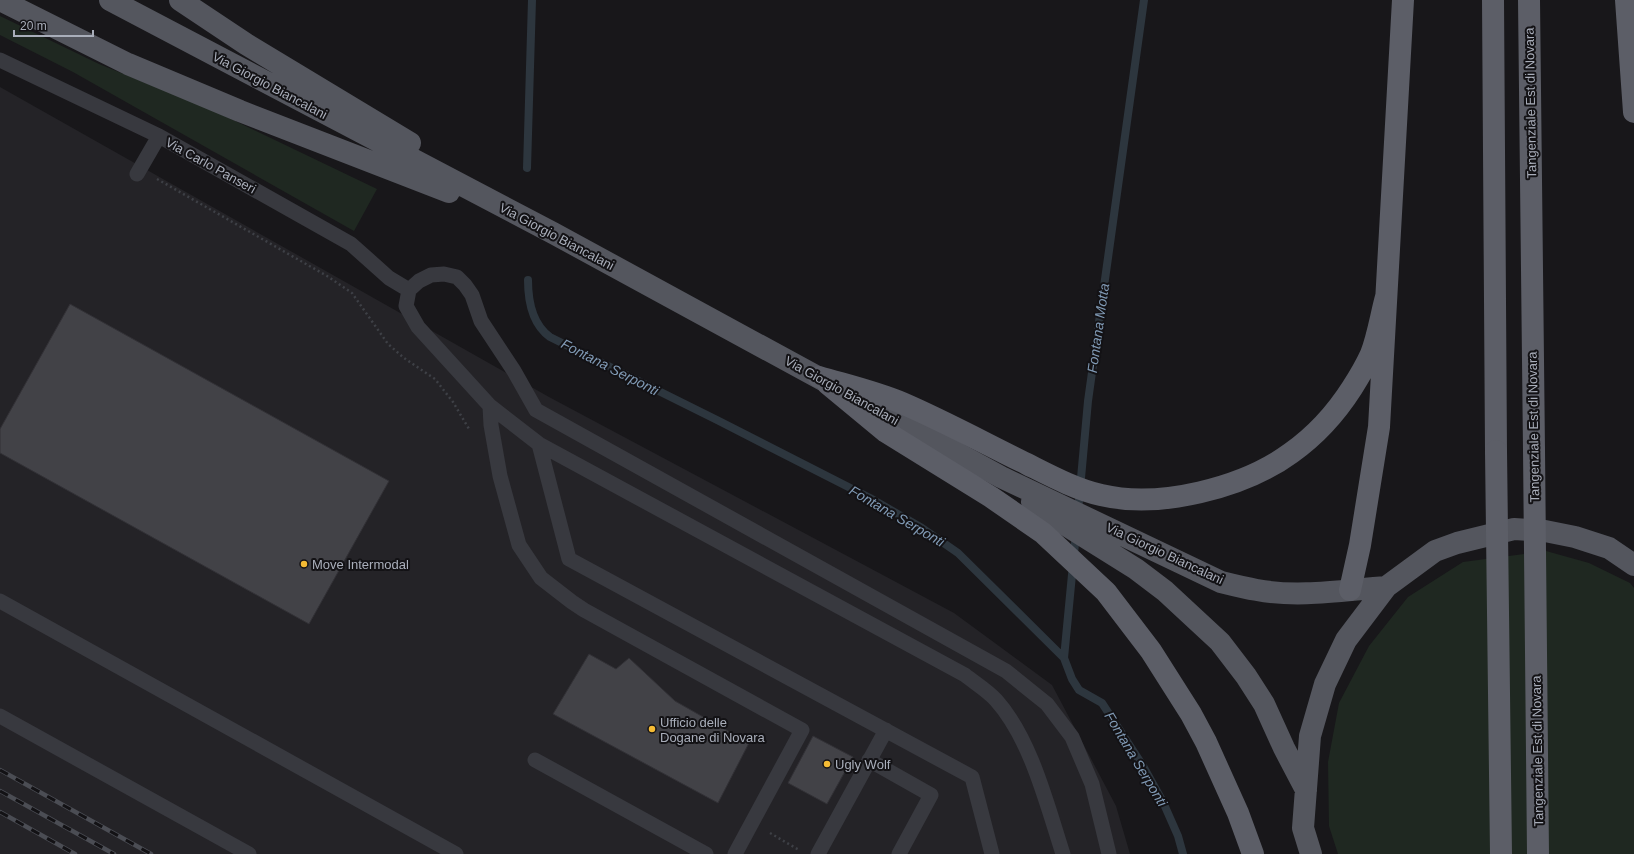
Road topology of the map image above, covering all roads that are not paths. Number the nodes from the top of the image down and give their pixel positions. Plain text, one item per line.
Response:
1 (0, 0) edge
2 (110, 0) edge
3 (180, 0) edge
4 (1403, 0) edge
5 (1493, 0) edge
6 (1529, 0) edge
7 (1626, 0) edge
8 (0, 60) edge
9 (1634, 112) edge
10 (159, 136) junction
11 (139, 172) road end
12 (553, 233) junction
13 (409, 290) junction
14 (1386, 297) junction
15 (819, 377) junction
16 (490, 406) junction
17 (539, 444) junction
18 (1087, 527) junction
19 (1634, 565) edge
20 (1386, 587) junction
21 (1350, 590) junction
22 (0, 601) edge
23 (0, 716) edge
24 (886, 730) junction
25 (535, 760) dead end
26 (870, 760) junction
27 (1306, 790) junction
28 (249, 854) edge
29 (456, 854) edge
30 (706, 854) edge
31 (735, 854) edge
32 (818, 854) edge
33 (899, 854) edge
34 (992, 854) edge
35 (1063, 854) edge
36 (1109, 854) edge
37 (1253, 854) edge
38 (1311, 854) edge
39 (1501, 854) edge
40 (1538, 854) edge

1 - 12 main road
2 - 12 main road, Via Giorgio Biancalani
3 - 12 main road
4 - 14 highway
5 - 39 highway, bridge
6 - 40 highway, Tangenziale Est di Novara, bridge
7 - 9 highway
8 - 10 lane, Via Carlo Panseri
10 - 11 lane
10 - 13 lane, Via Carlo Panseri
12 - 15 main road, Via Giorgio Biancalani
13 - 16 lane
13 - 36 lane
14 - 15 highway
14 - 21 highway
15 - 18 main road, Via Giorgio Biancalani
15 - 37 highway
16 - 17 lane
16 - 31 lane
17 - 24 lane
17 - 35 lane
18 - 21 main road, Via Giorgio Biancalani
18 - 27 main road, Via Giorgio Biancalani
19 - 20 main road
20 - 21 main road, Via Giorgio Biancalani
20 - 27 main road
22 - 29 lane
23 - 28 lane
24 - 26 lane
24 - 34 lane
25 - 30 lane
26 - 32 lane
26 - 33 lane
27 - 38 main road

